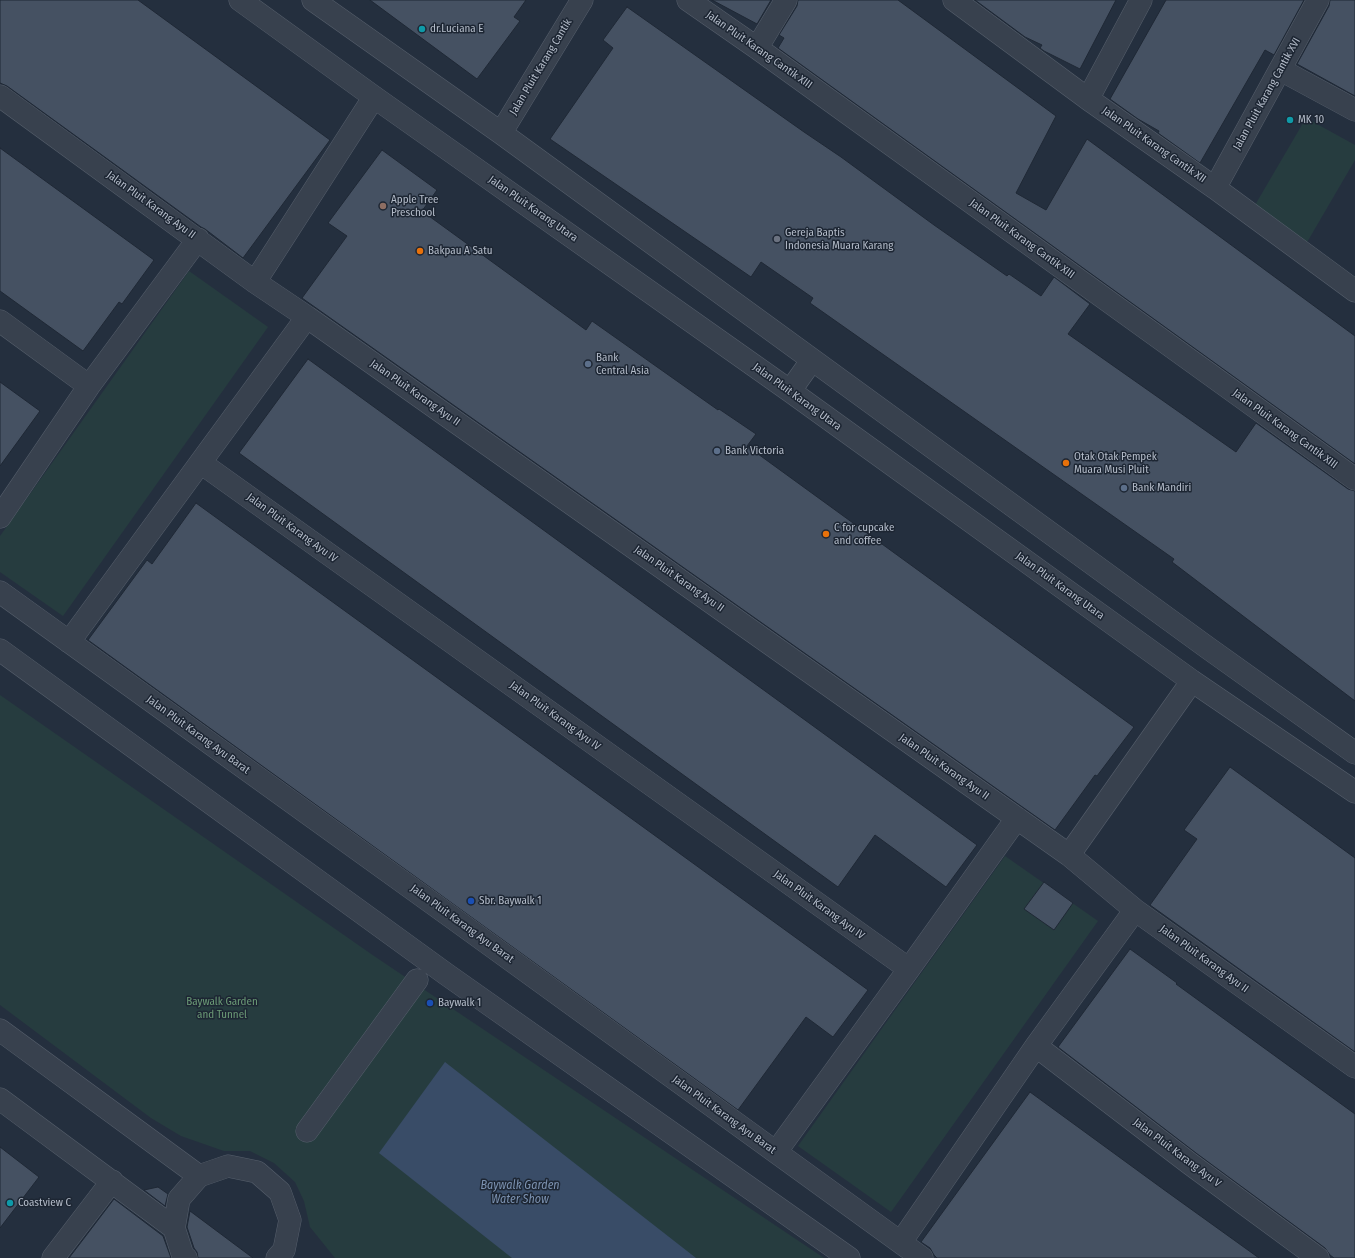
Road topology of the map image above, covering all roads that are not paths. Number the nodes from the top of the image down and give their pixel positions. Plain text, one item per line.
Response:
1 (240, 0) edge
2 (313, 0) edge
3 (582, 0) edge
4 (688, 0) edge
5 (786, 0) edge
6 (1141, 0) edge
7 (1318, 0) edge
8 (961, 2) edge
9 (757, 48) junction
10 (1281, 70) junction
11 (0, 96) edge
12 (374, 97) junction
13 (1088, 99) junction
14 (1355, 110) edge
15 (501, 133) junction
16 (1215, 188) junction
17 (198, 239) junction
18 (255, 282) junction
19 (1355, 291) edge
20 (307, 317) junction
21 (0, 321) edge
22 (812, 360) junction
23 (89, 386) junction
24 (790, 391) junction
25 (201, 463) junction
26 (1355, 479) edge
27 (0, 517) edge
28 (0, 592) edge
29 (69, 642) junction
30 (0, 650) edge
31 (1192, 681) junction
32 (1355, 753) edge
33 (1355, 792) edge
34 (1017, 818) junction
35 (1069, 855) junction
36 (1135, 910) junction
37 (909, 969) junction
38 (417, 980) dead end
39 (0, 1030) edge
40 (1036, 1046) junction
41 (1355, 1067) edge
42 (0, 1098) edge
43 (307, 1131) dead end
44 (776, 1152) junction
45 (200, 1176) junction
46 (112, 1181) junction
47 (174, 1228) junction
48 (901, 1242) junction
49 (286, 1255) edge
50 (53, 1258) edge
51 (186, 1258) edge
52 (849, 1258) edge
53 (922, 1258) edge
54 (1318, 1258) edge

1 - 12 street, Jalan Pluit Karang Utara
2 - 15 street
3 - 15 street, Jalan Pluit Karang Cantik
4 - 9 street, Jalan Pluit Karang Cantik XIII
5 - 9 street
6 - 13 street
7 - 10 street, Jalan Pluit Karang Cantik XVI
8 - 13 street, Jalan Pluit Karang Cantik XII
9 - 26 street, Jalan Pluit Karang Cantik XIII
10 - 14 street
10 - 16 street, Jalan Pluit Karang Cantik XVI
11 - 17 street, Jalan Pluit Karang Ayu II
12 - 18 street
12 - 24 street, Jalan Pluit Karang Utara
13 - 16 street, Jalan Pluit Karang Cantik XII
15 - 22 street
16 - 19 street, Jalan Pluit Karang Cantik XII
17 - 18 street, Jalan Pluit Karang Ayu II
17 - 23 street
18 - 20 street, Jalan Pluit Karang Ayu II
20 - 25 street
20 - 34 street, Jalan Pluit Karang Ayu II
21 - 23 street
22 - 24 street
22 - 32 street
23 - 27 street
24 - 31 street, Jalan Pluit Karang Utara
25 - 29 street
25 - 37 street, Jalan Pluit Karang Ayu IV
28 - 29 street, Jalan Pluit Karang Ayu Barat
29 - 44 street, Jalan Pluit Karang Ayu Barat
30 - 52 street
31 - 33 street, Jalan Pluit Karang Utara
31 - 35 street
34 - 35 street, Jalan Pluit Karang Ayu II
34 - 37 street
35 - 36 street, Jalan Pluit Karang Ayu II
36 - 40 street
36 - 41 street, Jalan Pluit Karang Ayu II
37 - 44 street
38 - 43 street
39 - 45 street
40 - 48 street
40 - 54 street, Jalan Pluit Karang Ayu V
42 - 46 street
44 - 48 street, Jalan Pluit Karang Ayu Barat
45 - 47 street
45 - 49 street
46 - 47 street
46 - 50 street
47 - 51 street
48 - 53 street, Jalan Pluit Karang Ayu Barat

